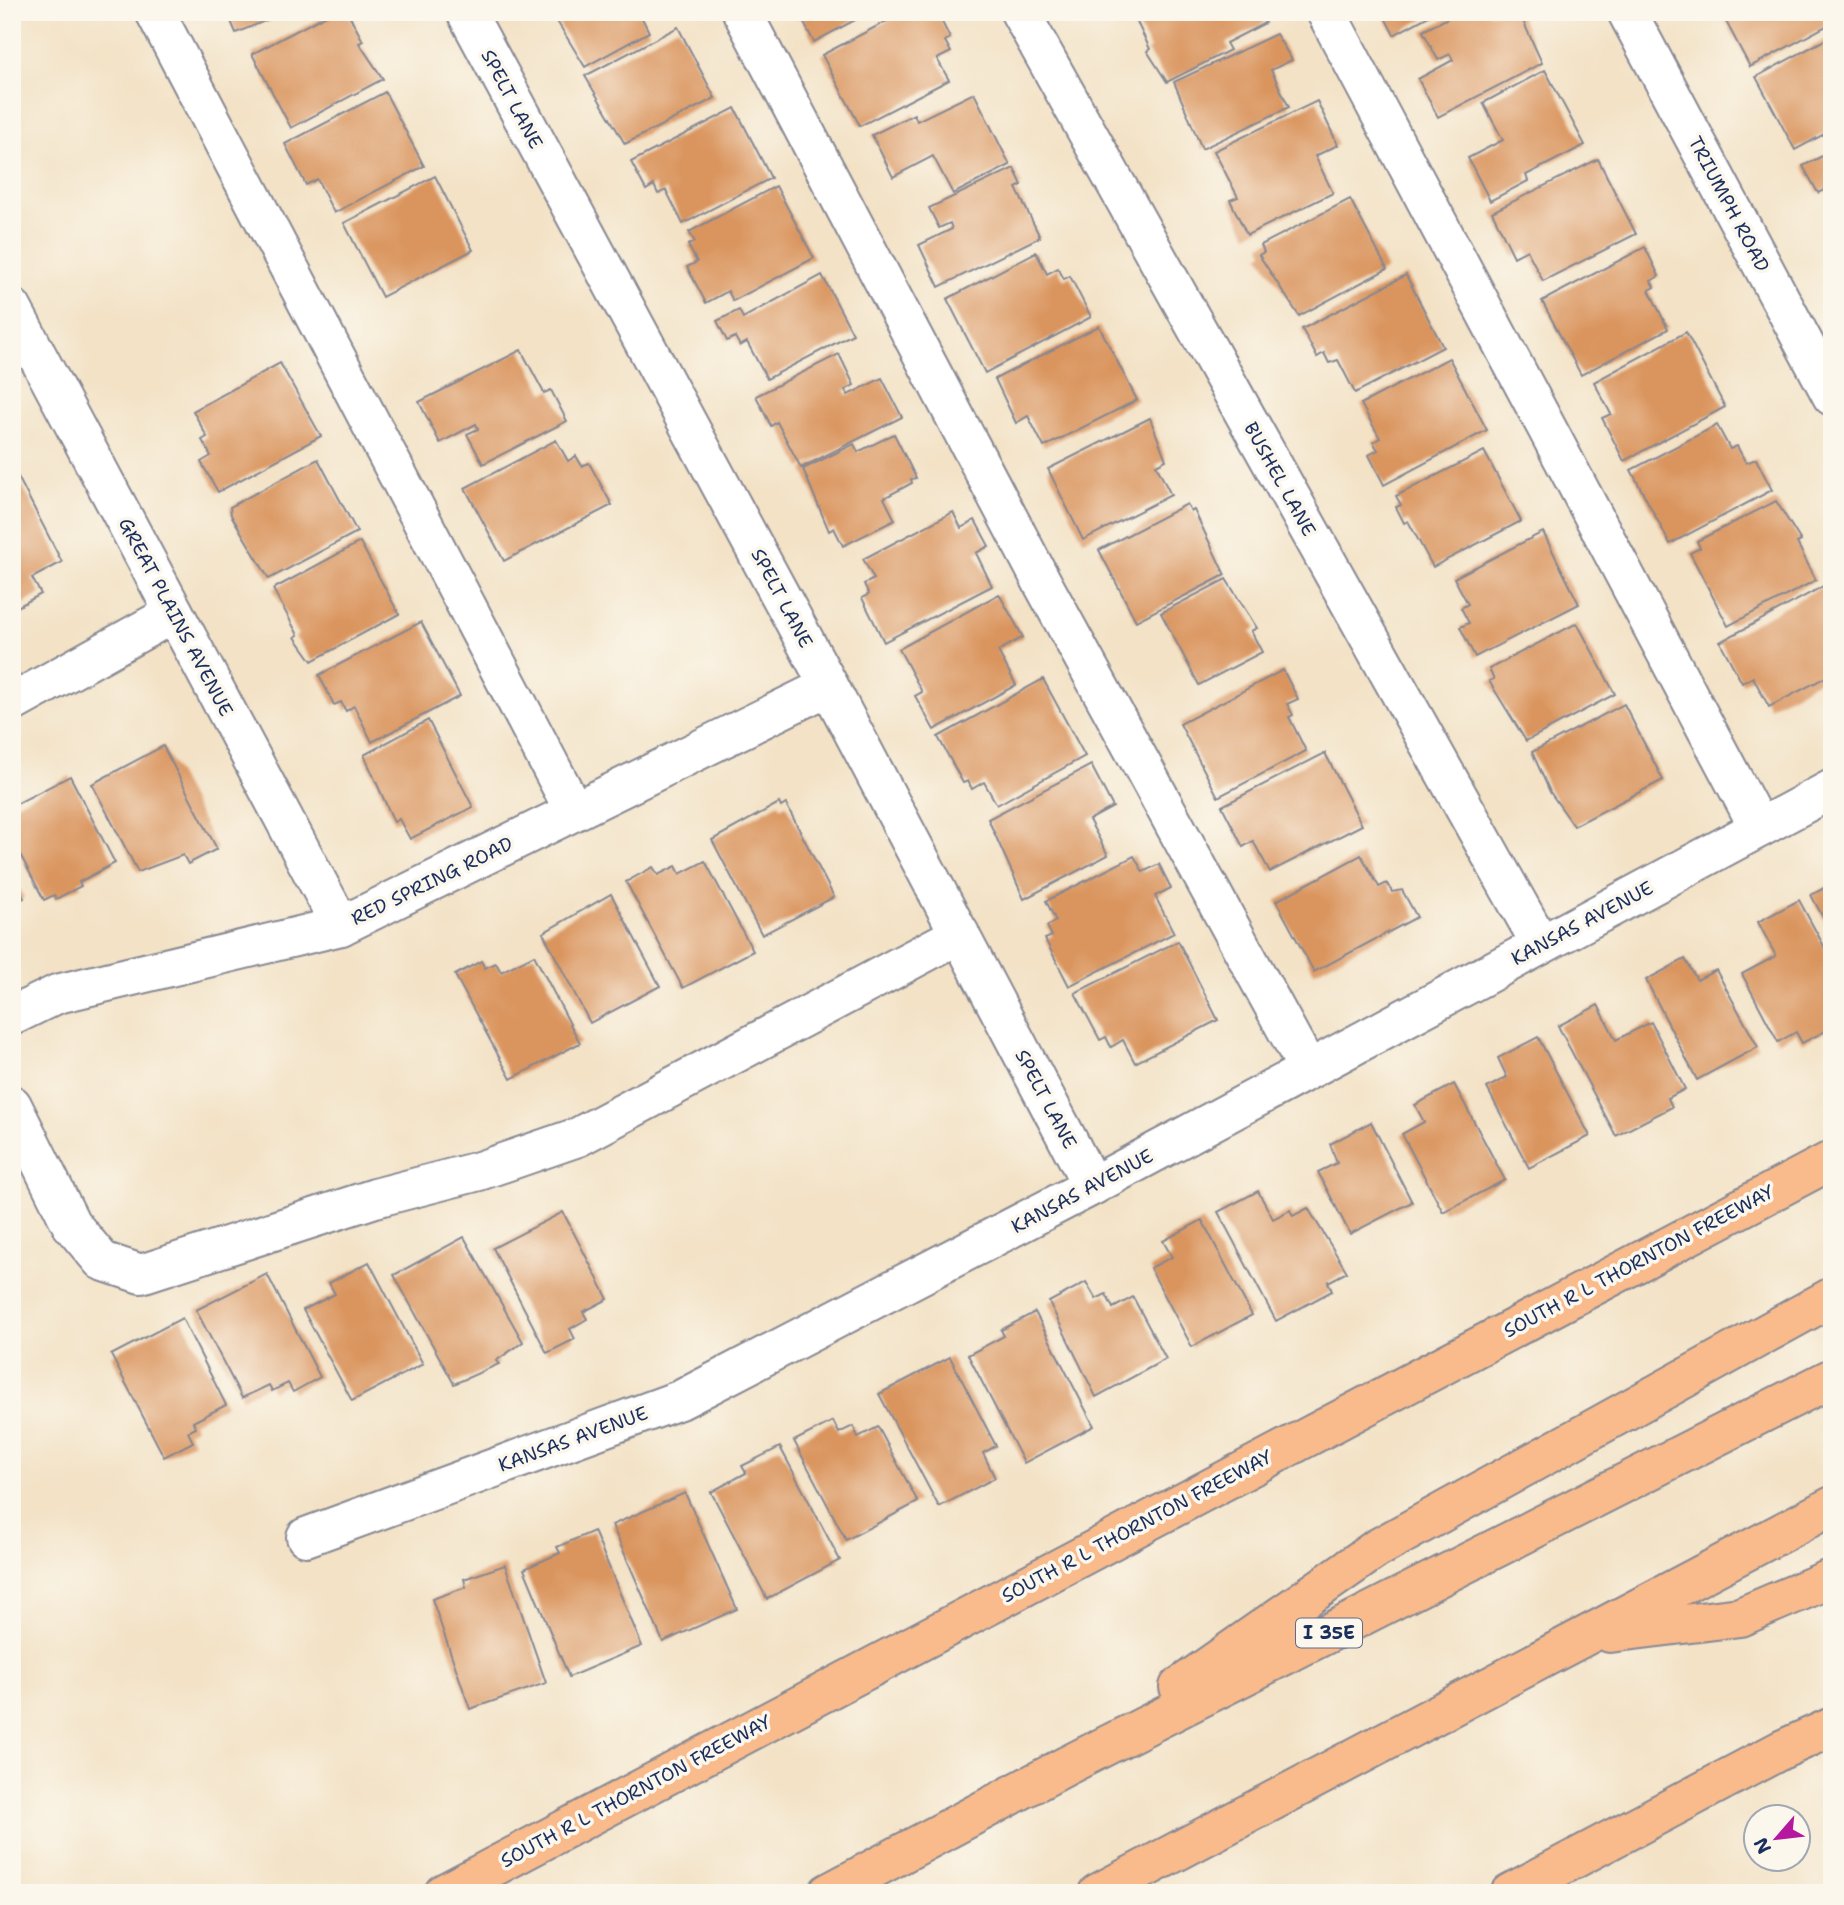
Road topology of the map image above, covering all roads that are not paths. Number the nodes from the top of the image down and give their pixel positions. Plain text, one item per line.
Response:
1 (155, 12) edge
2 (466, 12) edge
3 (742, 12) edge
4 (1020, 12) edge
5 (1326, 12) edge
6 (1627, 12) edge
7 (12, 308) edge
8 (22, 350) edge
9 (1832, 396) edge
10 (174, 613) junction
11 (829, 686) junction
12 (12, 703) edge
13 (1832, 789) edge
14 (574, 811) junction
15 (1759, 828) junction
16 (341, 926) junction
17 (960, 934) junction
18 (1541, 945) junction
19 (12, 1016) edge
20 (1308, 1069) junction
21 (12, 1105) edge
22 (1832, 1160) edge
23 (1092, 1186) junction
24 (1832, 1297) edge
25 (1832, 1378) edge
26 (1832, 1506) edge
27 (306, 1537) dead end
28 (1832, 1578) edge
29 (1584, 1637) junction
30 (1832, 1727) edge
31 (1066, 1766) junction
32 (443, 1893) edge
33 (828, 1893) edge
34 (1098, 1893) edge
35 (1510, 1893) edge

1 - 14 street
2 - 11 street, SPELT LANE
3 - 20 street
4 - 18 street, BUSHEL LANE
5 - 15 street
6 - 9 street, TRIUMPH ROAD
7 - 8 street, GREAT PLAINS AVENUE
8 - 10 street, GREAT PLAINS AVENUE
10 - 12 street
10 - 16 street, GREAT PLAINS AVENUE
11 - 14 street, RED SPRING ROAD
11 - 17 street, SPELT LANE
13 - 15 street, KANSAS AVENUE
14 - 16 street, RED SPRING ROAD
15 - 18 street, KANSAS AVENUE
16 - 19 street, RED SPRING ROAD
17 - 21 street
17 - 23 street, SPELT LANE
18 - 20 street, KANSAS AVENUE
20 - 23 street, KANSAS AVENUE
22 - 32 main road, SOUTH R L THORNTON FREEWAY
23 - 27 street, KANSAS AVENUE
24 - 31 main road
25 - 31 main road, I 35E
26 - 29 main road
28 - 29 main road
29 - 34 main road
30 - 35 main road
31 - 33 main road, I 35E

